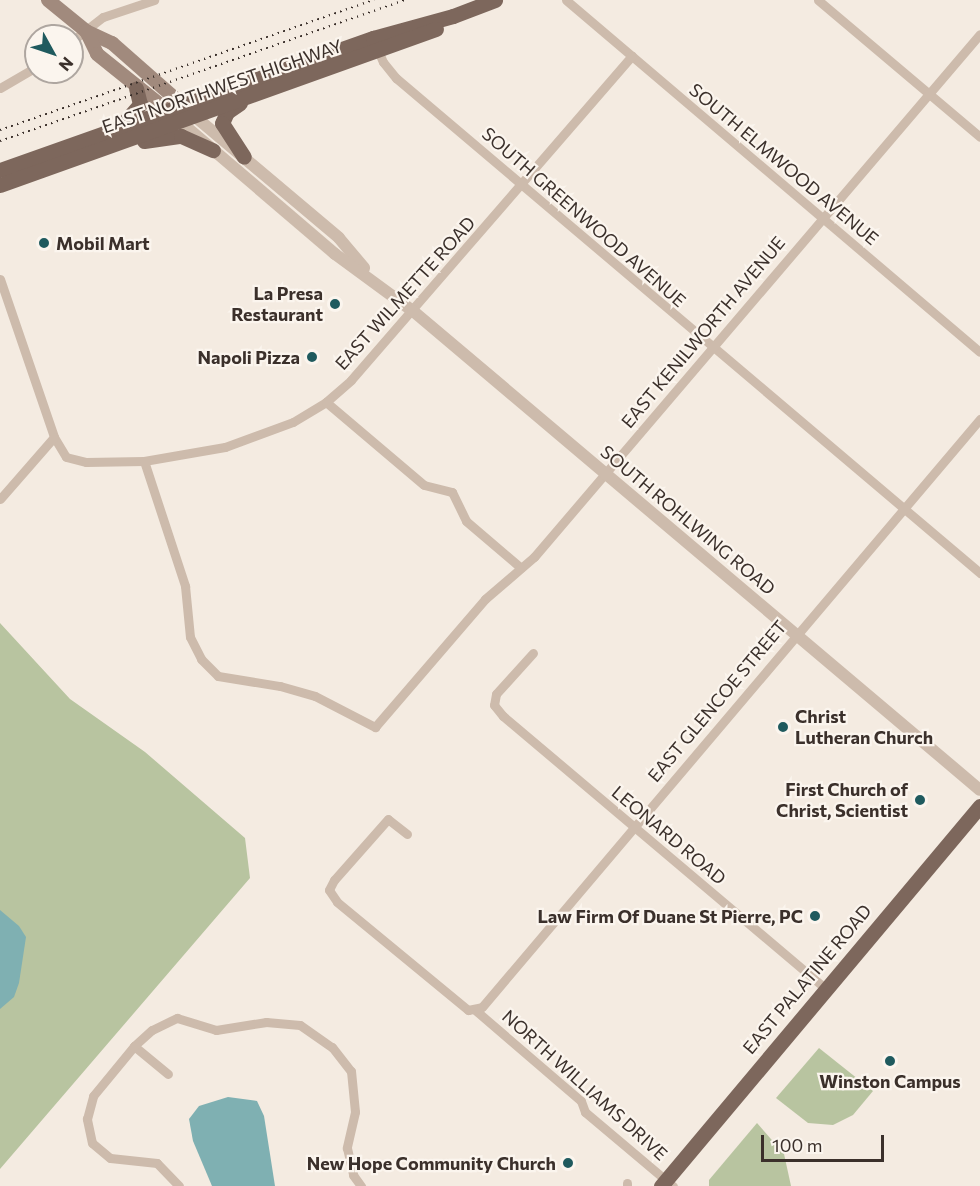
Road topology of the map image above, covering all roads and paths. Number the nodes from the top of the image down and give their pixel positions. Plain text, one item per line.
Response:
1 (48, 0) edge
2 (154, 0) edge
3 (495, 0) edge
4 (566, 0) edge
5 (818, 0) edge
6 (86, 32) junction
7 (980, 34) edge
8 (376, 45) junction
9 (632, 56) junction
10 (24, 74) edge
11 (0, 88) edge
12 (136, 88) junction
13 (929, 93) junction
14 (249, 98) junction
15 (180, 113) junction
16 (106, 134) junction
17 (980, 137) edge
18 (213, 150) junction
19 (244, 157) junction
20 (58, 166) junction
21 (0, 170) edge
22 (0, 185) edge
23 (522, 185) junction
24 (822, 218) junction
25 (373, 278) junction
26 (0, 279) edge
27 (413, 311) junction
28 (711, 347) junction
29 (980, 352) edge
30 (326, 402) junction
31 (980, 418) edge
32 (54, 437) junction
33 (144, 461) junction
34 (605, 473) junction
35 (0, 499) edge
36 (905, 507) junction
37 (521, 568) junction
38 (980, 573) edge
39 (794, 634) junction
40 (532, 653) dead end
41 (980, 790) edge
42 (980, 806) edge
43 (634, 827) junction
44 (407, 834) dead end
45 (825, 988) junction
46 (478, 1008) junction
47 (134, 1047) junction
48 (168, 1074) dead end
49 (663, 1184) edge
50 (179, 1186) edge
51 (361, 1186) edge

1 - 6 main road
2 - 6 street
3 - 8 main road, EAST NORTHWEST HIGHWAY
4 - 9 street, SOUTH ELMWOOD AVENUE
5 - 13 street
6 - 12 main road
6 - 15 main road
7 - 13 street, EAST KENILWORTH AVENUE
8 - 14 main road, EAST NORTHWEST HIGHWAY
8 - 15 main road, EAST NORTHWEST HIGHWAY
8 - 23 street, SOUTH GREENWOOD AVENUE
9 - 23 street, EAST WILMETTE ROAD
9 - 24 street, SOUTH ELMWOOD AVENUE
10 - 11 street
12 - 15 main road
12 - 16 main road
13 - 17 street
13 - 24 street, EAST KENILWORTH AVENUE
14 - 15 main road, EAST NORTHWEST HIGHWAY
14 - 19 main road
15 - 16 main road, EAST NORTHWEST HIGHWAY
15 - 18 street, SOUTH ROHLWING ROAD
15 - 19 street, SOUTH ROHLWING ROAD
15 - 20 main road, EAST NORTHWEST HIGHWAY
16 - 21 main road, EAST NORTHWEST HIGHWAY
18 - 20 main road
18 - 25 street, SOUTH ROHLWING ROAD
19 - 25 street, SOUTH ROHLWING ROAD
20 - 22 main road, EAST NORTHWEST HIGHWAY
23 - 27 street, EAST WILMETTE ROAD
23 - 28 street, SOUTH GREENWOOD AVENUE
24 - 28 street, EAST KENILWORTH AVENUE
24 - 29 street, SOUTH ELMWOOD AVENUE
25 - 27 street, SOUTH ROHLWING ROAD
26 - 32 street
27 - 30 street, EAST WILMETTE ROAD
27 - 34 street, SOUTH ROHLWING ROAD
28 - 34 street, EAST KENILWORTH AVENUE
28 - 36 street, SOUTH GREENWOOD AVENUE
30 - 33 street, EAST WILMETTE ROAD
30 - 37 street
31 - 36 street, EAST GLENCOE STREET
32 - 33 street, EAST WILMETTE ROAD
32 - 35 street
33 - 37 street, EAST KENILWORTH AVENUE
34 - 37 street, EAST KENILWORTH AVENUE
34 - 39 street, SOUTH ROHLWING ROAD
36 - 38 street, SOUTH GREENWOOD AVENUE
36 - 39 street, EAST GLENCOE STREET
39 - 41 street, SOUTH ROHLWING ROAD
39 - 43 street, EAST GLENCOE STREET
40 - 43 street, LEONARD ROAD
42 - 45 main road, EAST PALATINE ROAD
43 - 45 street, LEONARD ROAD
43 - 46 street, EAST GLENCOE STREET
44 - 46 street, NORTH WILLIAMS DRIVE
45 - 49 main road, EAST PALATINE ROAD
46 - 49 street, NORTH WILLIAMS DRIVE
47 - 48 street
47 - 50 street
47 - 51 street

